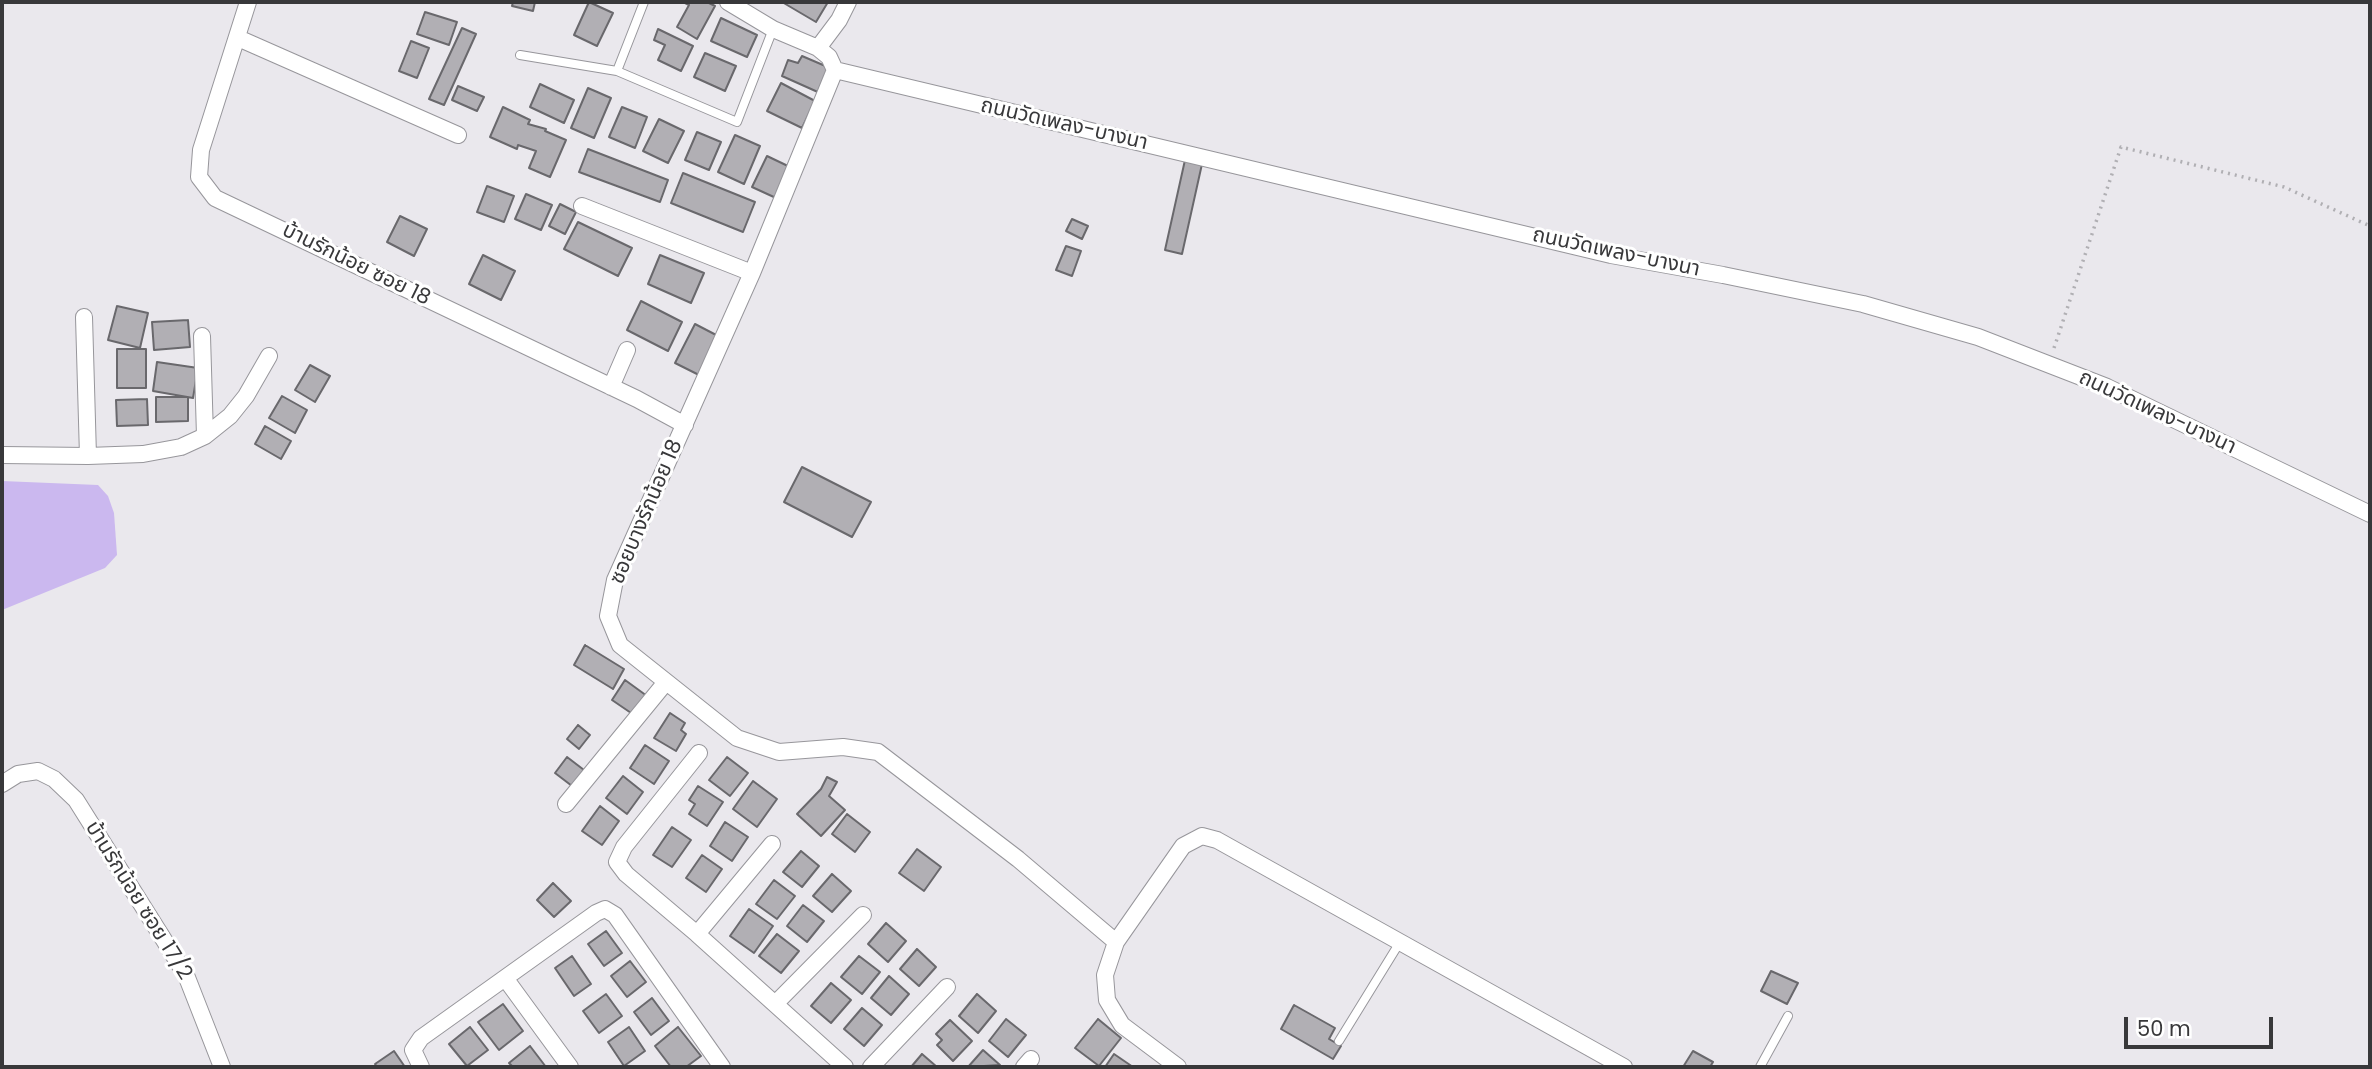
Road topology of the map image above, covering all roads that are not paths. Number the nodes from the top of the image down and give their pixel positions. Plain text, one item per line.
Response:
1 (248, 2) edge
2 (644, 2) edge
3 (728, 2) edge
4 (848, 2) edge
5 (773, 29) junction
6 (238, 38) junction
7 (818, 48) junction
8 (520, 55) dead end
9 (835, 70) junction
10 (617, 71) junction
11 (457, 135) dead end
12 (582, 206) dead end
13 (752, 273) junction
14 (83, 317) dead end
15 (202, 336) dead end
16 (627, 350) dead end
17 (269, 356) dead end
18 (611, 387) junction
19 (685, 425) junction
20 (205, 436) junction
21 (2, 455) edge
22 (88, 456) junction
23 (2370, 514) edge
24 (666, 682) junction
25 (699, 752) dead end
26 (2, 784) edge
27 (566, 804) dead end
28 (772, 844) dead end
29 (863, 915) dead end
30 (698, 934) junction
31 (1116, 942) junction
32 (1400, 942) junction
33 (505, 978) junction
34 (947, 987) dead end
35 (775, 1004) junction
36 (1788, 1016) dead end
37 (1339, 1041) dead end
38 (222, 1067) edge
39 (421, 1067) edge
40 (570, 1067) edge
41 (722, 1067) edge
42 (845, 1067) edge
43 (871, 1067) edge
44 (1178, 1067) edge
45 (1624, 1067) edge
46 (1760, 1067) edge

1 - 6 street, บ้านรักน้อย ซอย 18
2 - 10 lane
3 - 5 street
4 - 7 street
5 - 7 street
5 - 10 lane
6 - 11 street
6 - 18 street, บ้านรักน้อย ซอย 18
7 - 9 street
8 - 10 lane
9 - 13 street, ซอยบางรักน้อย 18
9 - 23 street, ถนนวัดเพลง-บางนา
12 - 13 street
13 - 19 street, ซอยบางรักน้อย 18
14 - 22 street
15 - 20 street
16 - 18 street
17 - 20 street
18 - 19 street, บ้านรักน้อย ซอย 18
19 - 24 street, ซอยบางรักน้อย 18
20 - 22 street
21 - 22 street
24 - 27 street
24 - 31 street, ซอยบางรักน้อย 18
25 - 30 street
26 - 38 street, บ้านรักน้อย ซอย 17/2
28 - 30 street
29 - 35 street
30 - 35 street
31 - 32 street
31 - 44 street
32 - 37 lane
32 - 45 street
33 - 39 street
33 - 40 street
33 - 41 street
34 - 43 street
35 - 42 street
36 - 46 lane

